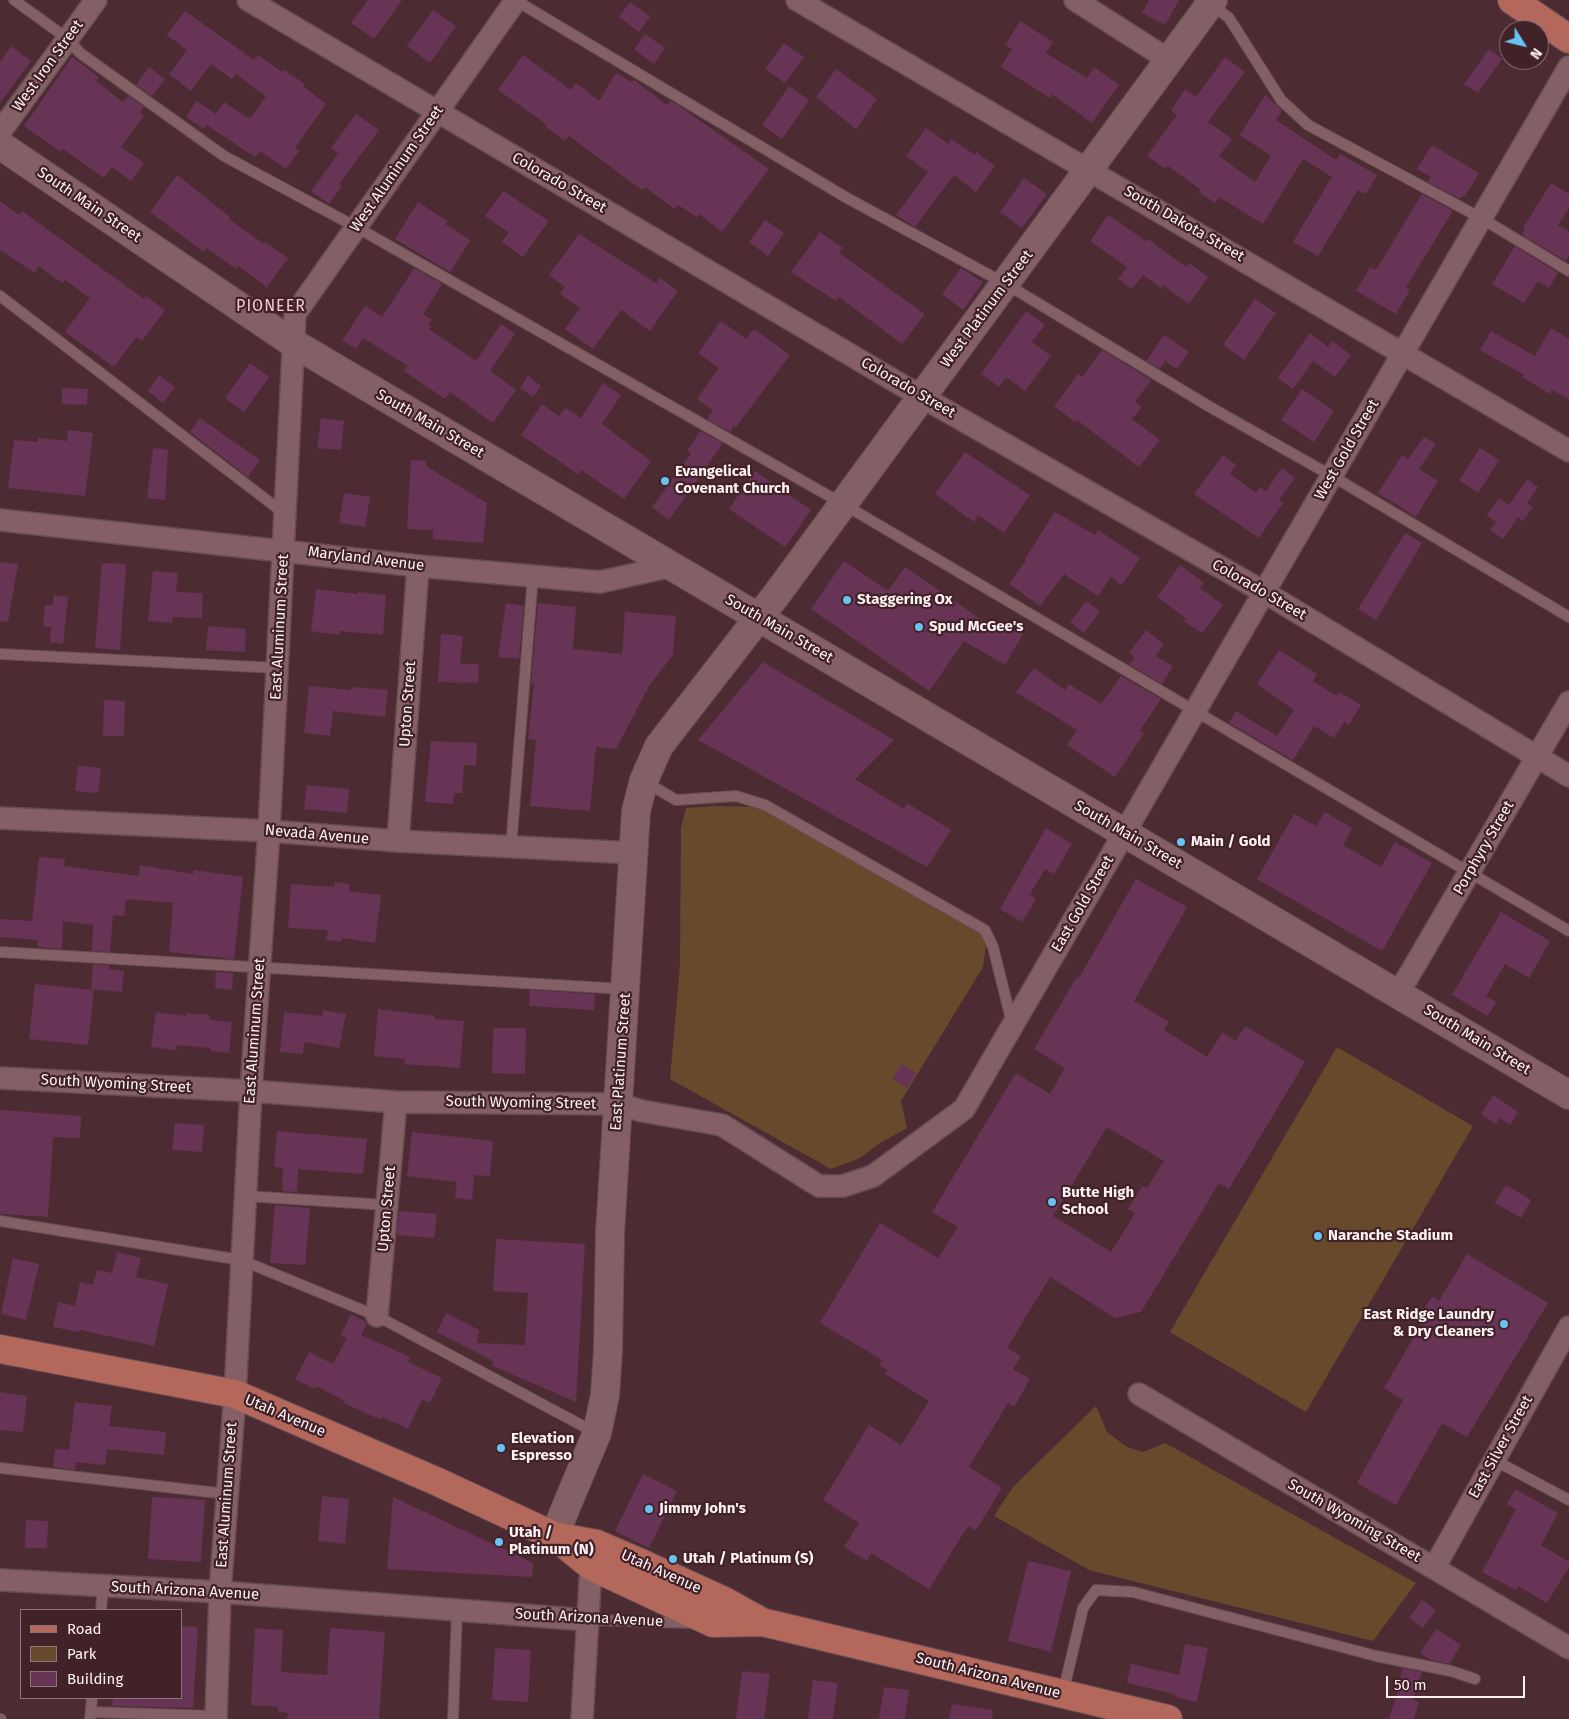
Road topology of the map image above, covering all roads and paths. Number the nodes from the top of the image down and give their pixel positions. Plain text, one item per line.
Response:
1 (14, 0) edge
2 (96, 0) edge
3 (248, 0) edge
4 (516, 0) edge
5 (796, 0) edge
6 (1076, 0) edge
7 (1512, 0) edge
8 (1210, 1) edge
9 (68, 39) junction
10 (1569, 39) edge
11 (1169, 60) junction
12 (1569, 67) edge
13 (438, 112) junction
14 (0, 132) edge
15 (0, 145) edge
16 (1090, 170) junction
17 (1481, 218) junction
18 (356, 227) junction
19 (1569, 271) edge
20 (1006, 284) junction
21 (0, 296) edge
22 (293, 343) junction
23 (1403, 353) junction
24 (922, 396) junction
25 (1569, 451) edge
26 (1332, 476) junction
27 (843, 504) junction
28 (286, 514) junction
29 (0, 520) edge
30 (284, 550) junction
31 (418, 566) junction
32 (672, 566) junction
33 (533, 576) junction
34 (1264, 592) junction
35 (1569, 617) edge
36 (759, 618) junction
37 (0, 654) edge
38 (278, 668) junction
39 (1569, 702) edge
40 (1195, 711) junction
41 (1536, 757) junction
42 (1569, 776) edge
43 (644, 780) junction
44 (0, 818) edge
45 (269, 831) junction
46 (1125, 833) junction
47 (398, 842) junction
48 (511, 847) junction
49 (634, 853) junction
50 (1469, 872) junction
51 (1569, 931) edge
52 (0, 952) edge
53 (260, 968) junction
54 (1042, 976) joint
55 (625, 990) junction
56 (1398, 994) junction
57 (1013, 1027) junction
58 (0, 1078) edge
59 (251, 1090) junction
60 (1569, 1094) edge
61 (396, 1102) junction
62 (618, 1104) junction
63 (245, 1196) junction
64 (387, 1205) junction
65 (0, 1221) edge
66 (241, 1260) junction
67 (377, 1316) junction
68 (1569, 1327) edge
69 (0, 1349) edge
70 (235, 1394) junction
71 (1139, 1394) dead end
72 (597, 1433) junction
73 (1494, 1460) junction
74 (0, 1468) edge
75 (227, 1494) junction
76 (1569, 1500) edge
77 (554, 1536) junction
78 (590, 1554) junction
79 (1434, 1568) junction
80 (0, 1580) edge
81 (103, 1587) junction
82 (220, 1592) junction
83 (101, 1609) edge
84 (457, 1610) junction
85 (588, 1620) junction
86 (762, 1622) junction
87 (713, 1623) junction
88 (1569, 1648) edge
89 (1475, 1679) dead end
90 (1063, 1694) junction
91 (92, 1699) edge
92 (90, 1715) edge
93 (216, 1718) edge
94 (453, 1719) edge
95 (582, 1719) edge
96 (1168, 1719) edge

1 - 9 lane
2 - 9 street, West Iron Street
3 - 13 street, Colorado Street
4 - 13 street, West Aluminum Street
4 - 20 lane
5 - 16 street, South Dakota Street
6 - 11 street
7 - 10 main road
8 - 11 main road, West Platinum Street
8 - 17 lane
9 - 14 street, West Iron Street
9 - 18 lane
11 - 16 main road, West Platinum Street
12 - 17 street, West Gold Street
13 - 18 street, West Aluminum Street
13 - 24 street, Colorado Street
15 - 22 main road, South Main Street
16 - 20 main road, West Platinum Street
16 - 23 street, South Dakota Street
17 - 19 lane
17 - 23 street, West Gold Street
18 - 22 street, West Aluminum Street
18 - 27 lane
20 - 24 main road, West Platinum Street
20 - 26 lane
21 - 28 lane
22 - 28 street, East Aluminum Street
22 - 32 main road, South Main Street
23 - 25 street, South Dakota Street
23 - 26 street, West Gold Street
24 - 27 main road, West Platinum Street
24 - 34 street, Colorado Street
26 - 34 street, West Gold Street
26 - 35 lane
27 - 36 main road, West Platinum Street
27 - 40 lane
28 - 30 street, East Aluminum Street
29 - 30 street, Maryland Avenue
30 - 31 street, Maryland Avenue
30 - 38 street, East Aluminum Street
31 - 33 street, Maryland Avenue
31 - 47 street, Upton Street
32 - 33 street, Maryland Avenue
32 - 36 main road, South Main Street
33 - 48 lane
34 - 40 street, West Gold Street
34 - 41 street, Colorado Street
36 - 43 main road, East Platinum Street
36 - 46 main road, South Main Street
37 - 38 lane
38 - 45 street, East Aluminum Street
39 - 41 street, Porphyry Street
40 - 46 street, West Gold Street
40 - 50 lane
41 - 42 street, Colorado Street
41 - 50 street, Porphyry Street
43 - 49 main road, East Platinum Street
43 - 57 lane
44 - 45 street, Nevada Avenue
45 - 47 street, Nevada Avenue
45 - 53 street, East Aluminum Street
46 - 54 street, East Gold Street
46 - 56 main road, South Main Street
47 - 48 street, Nevada Avenue
48 - 49 street, Nevada Avenue
49 - 55 main road, East Platinum Street
50 - 51 lane
50 - 56 street, Porphyry Street
52 - 53 lane
53 - 55 lane
53 - 59 street, East Aluminum Street
54 - 57 street, South Wyoming Street
55 - 62 main road, East Platinum Street
56 - 60 main road, South Main Street
57 - 62 street, South Wyoming Street
58 - 59 street, South Wyoming Street
59 - 61 street, South Wyoming Street
59 - 63 street, East Aluminum Street
61 - 62 street, South Wyoming Street
61 - 64 street, Upton Street
62 - 72 main road, East Platinum Street
63 - 64 lane
63 - 66 street, East Aluminum Street
64 - 67 street, Upton Street
65 - 66 lane
66 - 67 lane
66 - 70 street, East Aluminum Street
67 - 72 lane
68 - 73 street, East Silver Street
69 - 70 main road, Utah Avenue
70 - 75 street, East Aluminum Street
70 - 77 main road, Utah Avenue
71 - 79 street, South Wyoming Street
72 - 77 main road, East Platinum Street
73 - 76 lane
73 - 79 street, East Silver Street
74 - 75 lane
75 - 82 street, East Aluminum Street
77 - 78 main road, Utah Avenue
78 - 85 street
78 - 86 main road, Utah Avenue
78 - 87 main road, Utah Avenue
79 - 88 street, South Wyoming Street
80 - 81 street, South Arizona Avenue
81 - 82 street, South Arizona Avenue
81 - 83 lane
82 - 84 street, South Arizona Avenue
82 - 93 street, East Aluminum Street
84 - 85 street, South Arizona Avenue
84 - 94 lane
85 - 87 lane, South Arizona Avenue
85 - 95 street
86 - 87 main road, South Arizona Avenue
86 - 90 main road, South Arizona Avenue
89 - 90 lane
90 - 96 main road, South Arizona Avenue
91 - 92 lane
92 - 93 lane

